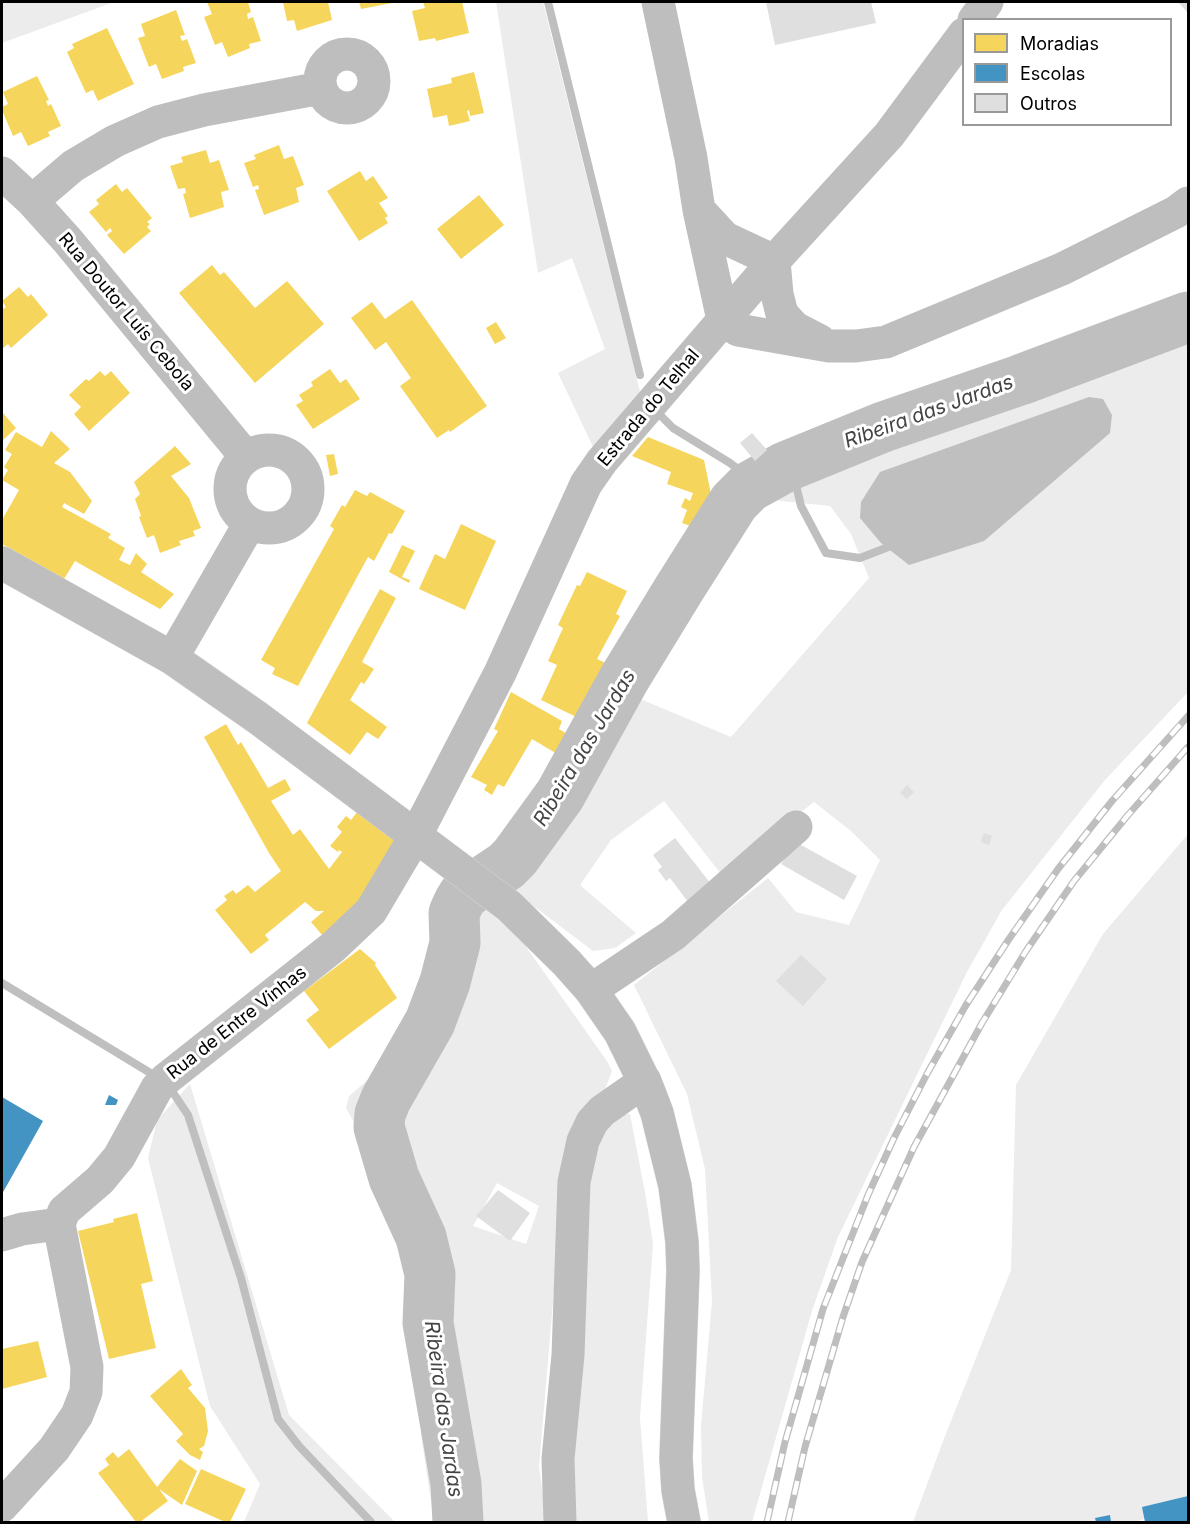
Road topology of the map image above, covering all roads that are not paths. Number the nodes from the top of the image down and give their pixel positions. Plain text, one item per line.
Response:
1 (658, 2) edge
2 (987, 2) edge
3 (975, 18) edge
4 (962, 35) edge
5 (321, 88) dead end
6 (2, 173) edge
7 (32, 201) junction
8 (1188, 203) edge
9 (699, 210) junction
10 (774, 261) junction
11 (723, 320) junction
12 (829, 346) junction
13 (246, 457) junction
14 (250, 524) junction
15 (2, 563) edge
16 (172, 658) junction
17 (796, 827) dead end
18 (416, 835) junction
19 (591, 990) junction
20 (645, 1081) junction
21 (60, 1224) junction
22 (2, 1235) edge
23 (2, 1506) edge
24 (560, 1522) edge
25 (684, 1522) edge

1 - 9 street
2 - 3 street
4 - 10 street, Estrada do Telhal
5 - 7 street
6 - 7 street, Rua Doutor Luís Cebola
7 - 13 street, Rua Doutor Luís Cebola
8 - 12 street
9 - 10 street
9 - 11 street
10 - 11 street, Estrada do Telhal
10 - 12 street
11 - 12 street
11 - 18 street, Estrada do Telhal
13 - 14 street
13 - 14 street
14 - 16 street
15 - 16 street
16 - 18 street
17 - 19 street
18 - 19 street
18 - 21 street, Rua de Entre Vinhas
19 - 20 street
20 - 24 street
20 - 25 street
21 - 22 street
21 - 23 street

